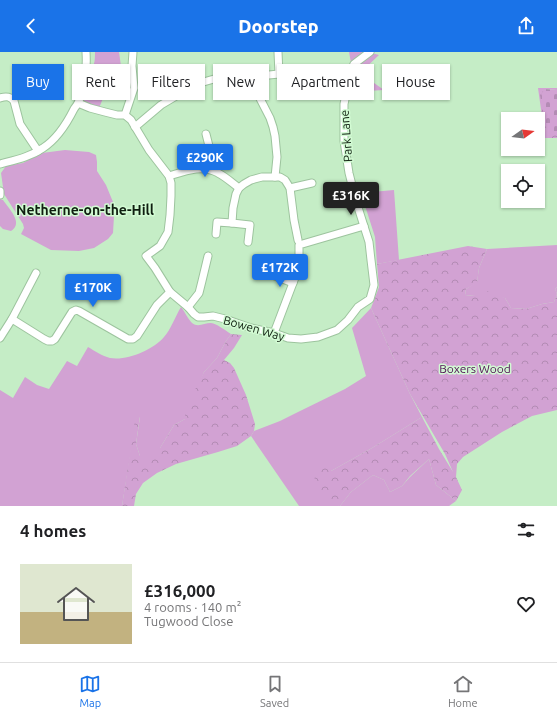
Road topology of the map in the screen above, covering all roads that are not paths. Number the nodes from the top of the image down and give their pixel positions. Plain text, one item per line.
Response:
1 (86, 52) edge
2 (133, 52) edge
3 (278, 52) edge
4 (370, 52) edge
5 (279, 64) edge
6 (354, 64) edge
7 (213, 80) edge
8 (0, 96) edge
9 (261, 100) edge
10 (345, 100) edge
11 (78, 102) junction
12 (125, 115) junction
13 (135, 127) junction
14 (206, 134) dead end
15 (38, 151) junction
16 (0, 164) edge
17 (213, 170) junction
18 (169, 176) junction
19 (275, 176) junction
20 (312, 183) dead end
21 (239, 188) junction
22 (290, 188) junction
23 (0, 191) edge
24 (0, 196) edge
25 (232, 223) junction
26 (364, 226) junction
27 (216, 234) dead end
28 (298, 240) dead end
29 (248, 242) dead end
30 (208, 256) dead end
31 (262, 271) dead end
32 (36, 273) dead end
33 (293, 283) junction
34 (170, 292) junction
35 (188, 307) junction
36 (12, 319) junction
37 (274, 333) junction
38 (0, 338) edge

1 - 11 street
2 - 12 street
3 - 5 street
4 - 6 street
7 - 13 street
8 - 15 street
9 - 19 street
10 - 26 street, Park Lane
11 - 12 street
11 - 15 street
12 - 13 street
13 - 18 street
14 - 17 street
15 - 16 street
17 - 18 street
17 - 21 street
18 - 34 street, Bowen Way
19 - 21 street
19 - 22 street
20 - 22 street
21 - 25 street
22 - 28 street
23 - 24 street
25 - 27 street
25 - 29 street
26 - 33 street
26 - 37 street, Bowen Way
30 - 35 street
31 - 33 street
32 - 36 street
33 - 37 street
34 - 35 street, Bowen Way
34 - 36 street
35 - 37 street, Bowen Way
36 - 38 street

